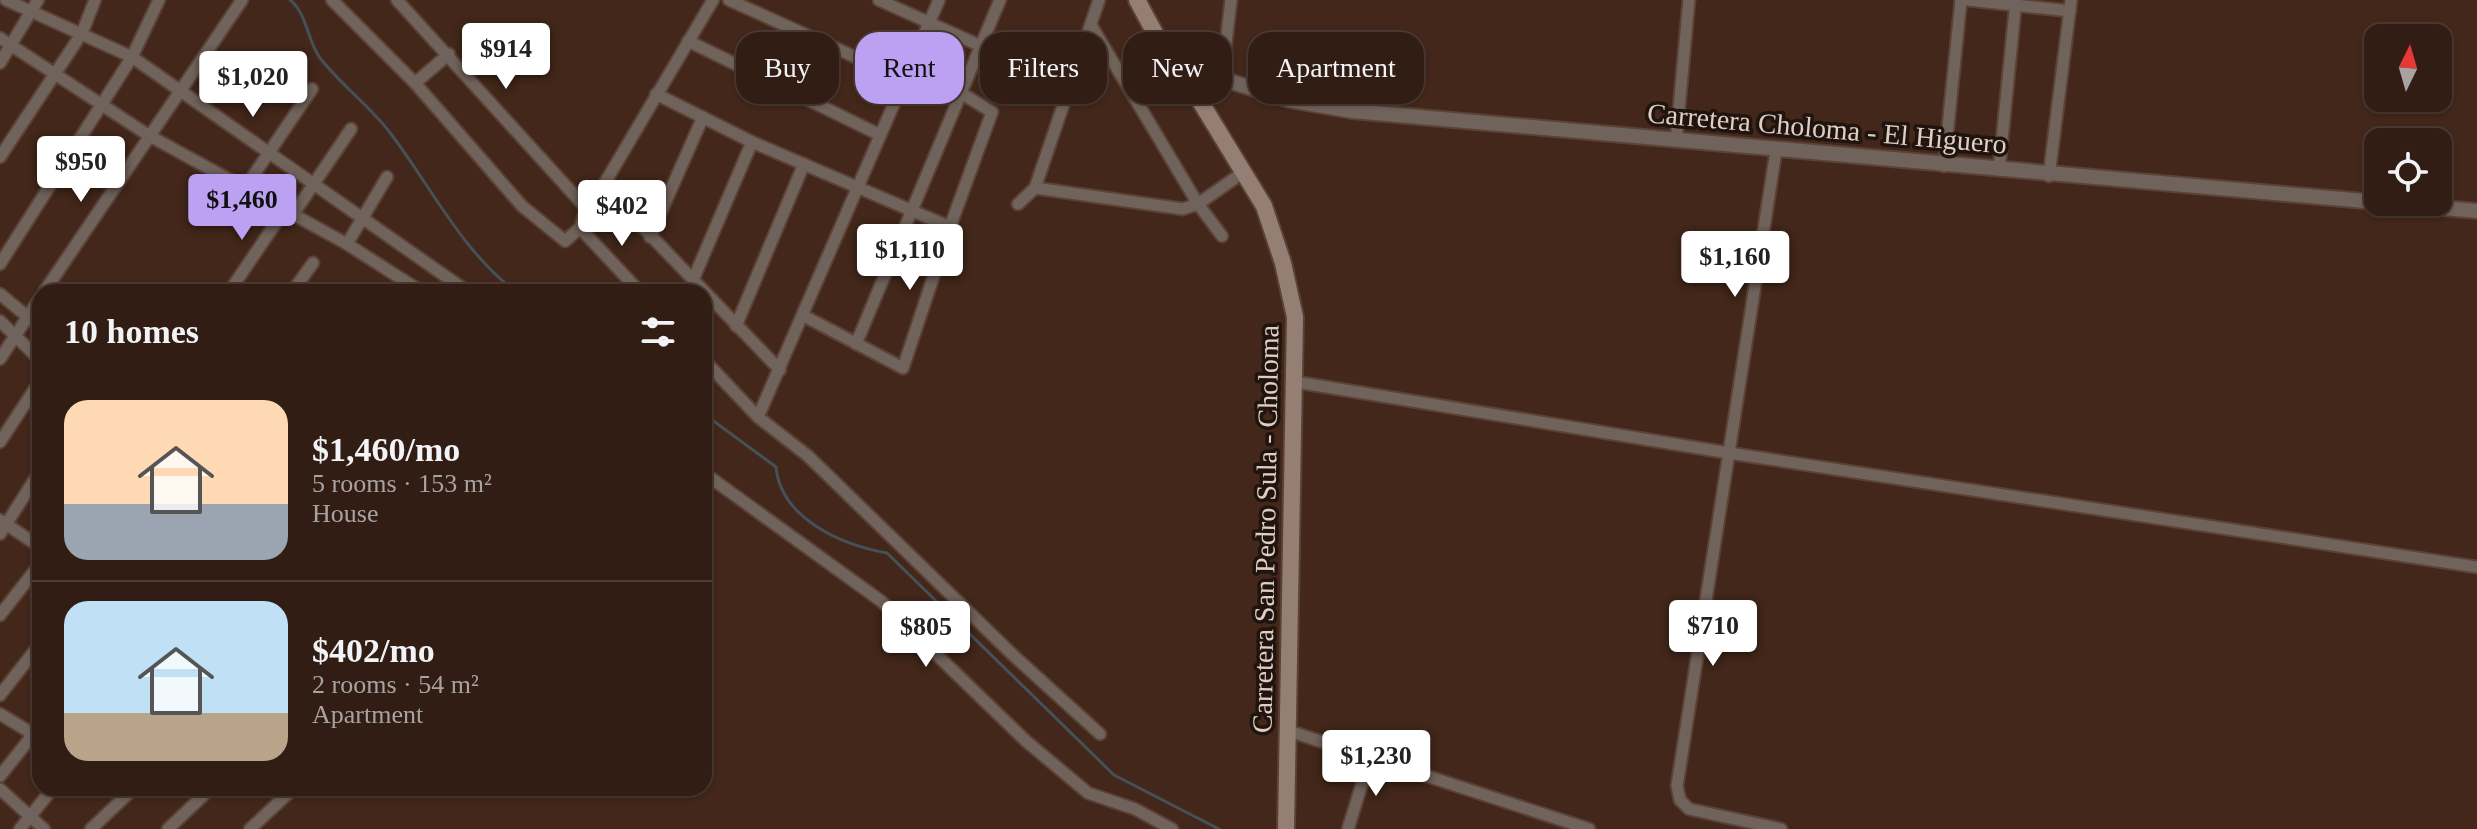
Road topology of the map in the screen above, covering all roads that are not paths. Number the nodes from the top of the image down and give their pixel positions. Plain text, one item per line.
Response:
1 (6, 0) edge
2 (95, 0) edge
3 (159, 0) edge
4 (242, 0) edge
5 (332, 0) edge
6 (397, 0) edge
7 (713, 0) edge
8 (729, 0) edge
9 (879, 0) edge
10 (939, 0) edge
11 (1000, 0) edge
12 (1099, 0) edge
13 (1137, 0) edge
14 (1146, 0) edge
15 (1231, 0) edge
16 (1689, 0) edge
17 (1961, 0) edge
18 (1968, 0) edge
19 (2016, 3) edge
20 (36, 6) edge
21 (2070, 6) edge
22 (930, 23) junction
23 (1091, 25) junction
24 (926, 32) edge
25 (987, 32) edge
26 (1154, 32) edge
27 (1164, 32) edge
28 (1227, 32) edge
29 (82, 33) junction
30 (0, 38) edge
31 (688, 41) junction
32 (13, 45) junction
33 (980, 46) edge
34 (980, 48) edge
35 (449, 54) junction
36 (132, 57) junction
37 (855, 57) edge
38 (0, 63) edge
39 (54, 74) junction
40 (1232, 80) edge
41 (415, 83) junction
42 (964, 86) edge
43 (180, 88) junction
44 (312, 89) dead end
45 (656, 94) junction
46 (964, 95) edge
47 (103, 103) junction
48 (893, 104) edge
49 (956, 104) edge
50 (1203, 104) edge
51 (703, 117) junction
52 (351, 129) dead end
53 (148, 135) junction
54 (880, 135) junction
55 (1676, 141) junction
56 (752, 142) junction
57 (1776, 151) junction
58 (270, 153) junction
59 (0, 157) edge
60 (804, 164) junction
61 (1944, 166) junction
62 (1999, 170) junction
63 (1245, 171) junction
64 (2049, 176) junction
65 (387, 177) dead end
66 (314, 184) junction
67 (603, 186) junction
68 (858, 187) junction
69 (245, 188) junction
70 (1035, 188) junction
71 (1018, 204) dead end
72 (1198, 204) junction
73 (586, 208) junction
74 (910, 211) junction
75 (2477, 211) edge
76 (288, 214) junction
77 (364, 217) junction
78 (950, 227) junction
79 (580, 228) junction
80 (1222, 236) dead end
81 (650, 237) junction
82 (347, 244) junction
83 (313, 263) dead end
84 (0, 264) edge
85 (693, 280) junction
86 (49, 284) edge
87 (235, 284) edge
88 (298, 284) edge
89 (410, 284) edge
90 (457, 284) edge
91 (632, 284) edge
92 (697, 284) edge
93 (0, 294) edge
94 (712, 300) edge
95 (32, 310) edge
96 (804, 316) junction
97 (27, 317) junction
98 (0, 321) edge
99 (32, 321) edge
100 (736, 326) junction
101 (15, 336) junction
102 (856, 344) junction
103 (32, 352) edge
104 (0, 359) edge
105 (712, 368) edge
106 (780, 370) junction
107 (1296, 382) junction
108 (32, 393) edge
109 (758, 417) junction
110 (0, 442) edge
111 (1729, 453) junction
112 (712, 479) edge
113 (32, 483) edge
114 (3, 526) edge
115 (32, 542) edge
116 (2477, 567) edge
117 (32, 574) edge
118 (0, 615) edge
119 (32, 654) edge
120 (0, 695) edge
121 (0, 714) edge
122 (32, 728) edge
123 (1289, 731) junction
124 (1100, 734) dead end
125 (32, 736) edge
126 (1370, 758) junction
127 (0, 776) edge
128 (0, 789) edge
129 (46, 796) edge
130 (126, 796) edge
131 (203, 796) edge
132 (283, 796) edge
133 (31, 815) junction
134 (20, 829) edge
135 (44, 829) edge
136 (91, 829) edge
137 (168, 829) edge
138 (250, 829) edge
139 (1172, 829) edge
140 (1286, 829) edge
141 (1348, 829) edge
142 (1589, 829) edge
143 (1781, 829) edge

1 - 20 street
2 - 29 street
3 - 36 street
4 - 43 street
5 - 41 street
6 - 35 street
7 - 31 street
8 - 37 street
9 - 22 street
10 - 22 street
11 - 25 street
12 - 23 street
13 - 26 main road, Carretera San Pedro Sula - Choloma
14 - 27 main road, Carretera San Pedro Sula - Choloma
15 - 28 street
16 - 55 street
17 - 61 street
18 - 19 street
19 - 21 street
19 - 62 street
20 - 29 street
20 - 32 street
21 - 64 street
22 - 24 street
22 - 33 street
23 - 70 street
23 - 72 street
29 - 36 street
29 - 39 street
30 - 32 street
31 - 45 street
31 - 54 street
32 - 38 street
32 - 39 street
34 - 42 street
35 - 41 street
35 - 73 street
36 - 43 street
36 - 47 street
39 - 47 street
39 - 59 street
40 - 55 street, Carretera Choloma - El Higuero
41 - 79 street
43 - 53 street
43 - 58 street
44 - 58 street
45 - 51 street
45 - 67 street
46 - 78 street
47 - 53 street
47 - 84 street
48 - 54 street
49 - 74 street
50 - 63 main road, Carretera San Pedro Sula - Choloma
51 - 56 street
51 - 81 street
52 - 66 street
53 - 69 street
53 - 86 street
54 - 68 street
55 - 57 street, Carretera Choloma - El Higuero
56 - 60 street
56 - 85 street
57 - 61 street, Carretera Choloma - El Higuero
57 - 111 street
58 - 66 street
58 - 69 street
60 - 68 street
60 - 100 street
61 - 62 street, Carretera Choloma - El Higuero
62 - 64 street, Carretera Choloma - El Higuero
63 - 72 street
63 - 107 main road, Carretera San Pedro Sula - Choloma
64 - 75 street, Carretera Choloma - El Higuero
65 - 77 street
66 - 76 street
66 - 77 street
67 - 73 street
67 - 81 street
68 - 74 street
68 - 96 street
69 - 76 street
70 - 71 street
70 - 72 street
72 - 80 street
73 - 79 street
74 - 78 street
74 - 102 street
76 - 82 street
76 - 87 street
77 - 82 street
77 - 90 street
78 - 102 street
79 - 91 street
81 - 85 street
82 - 89 street
83 - 88 street
85 - 92 street
93 - 97 street
94 - 100 street
95 - 97 street
96 - 102 street
96 - 106 street
97 - 99 street
97 - 101 street
98 - 101 street
100 - 106 street
101 - 103 street
101 - 104 street
105 - 109 street
106 - 109 street
107 - 111 street
107 - 123 main road, Carretera San Pedro Sula - Choloma
108 - 110 street
109 - 124 street
111 - 116 street
111 - 143 street
112 - 139 street
113 - 114 street
114 - 115 street
117 - 118 street
119 - 120 street
121 - 122 street
123 - 126 street
123 - 140 main road, Carretera San Pedro Sula - Choloma
125 - 127 street
126 - 141 street
126 - 142 street
128 - 133 street
129 - 133 street
130 - 136 street
131 - 137 street
132 - 138 street
133 - 134 street
133 - 135 street

